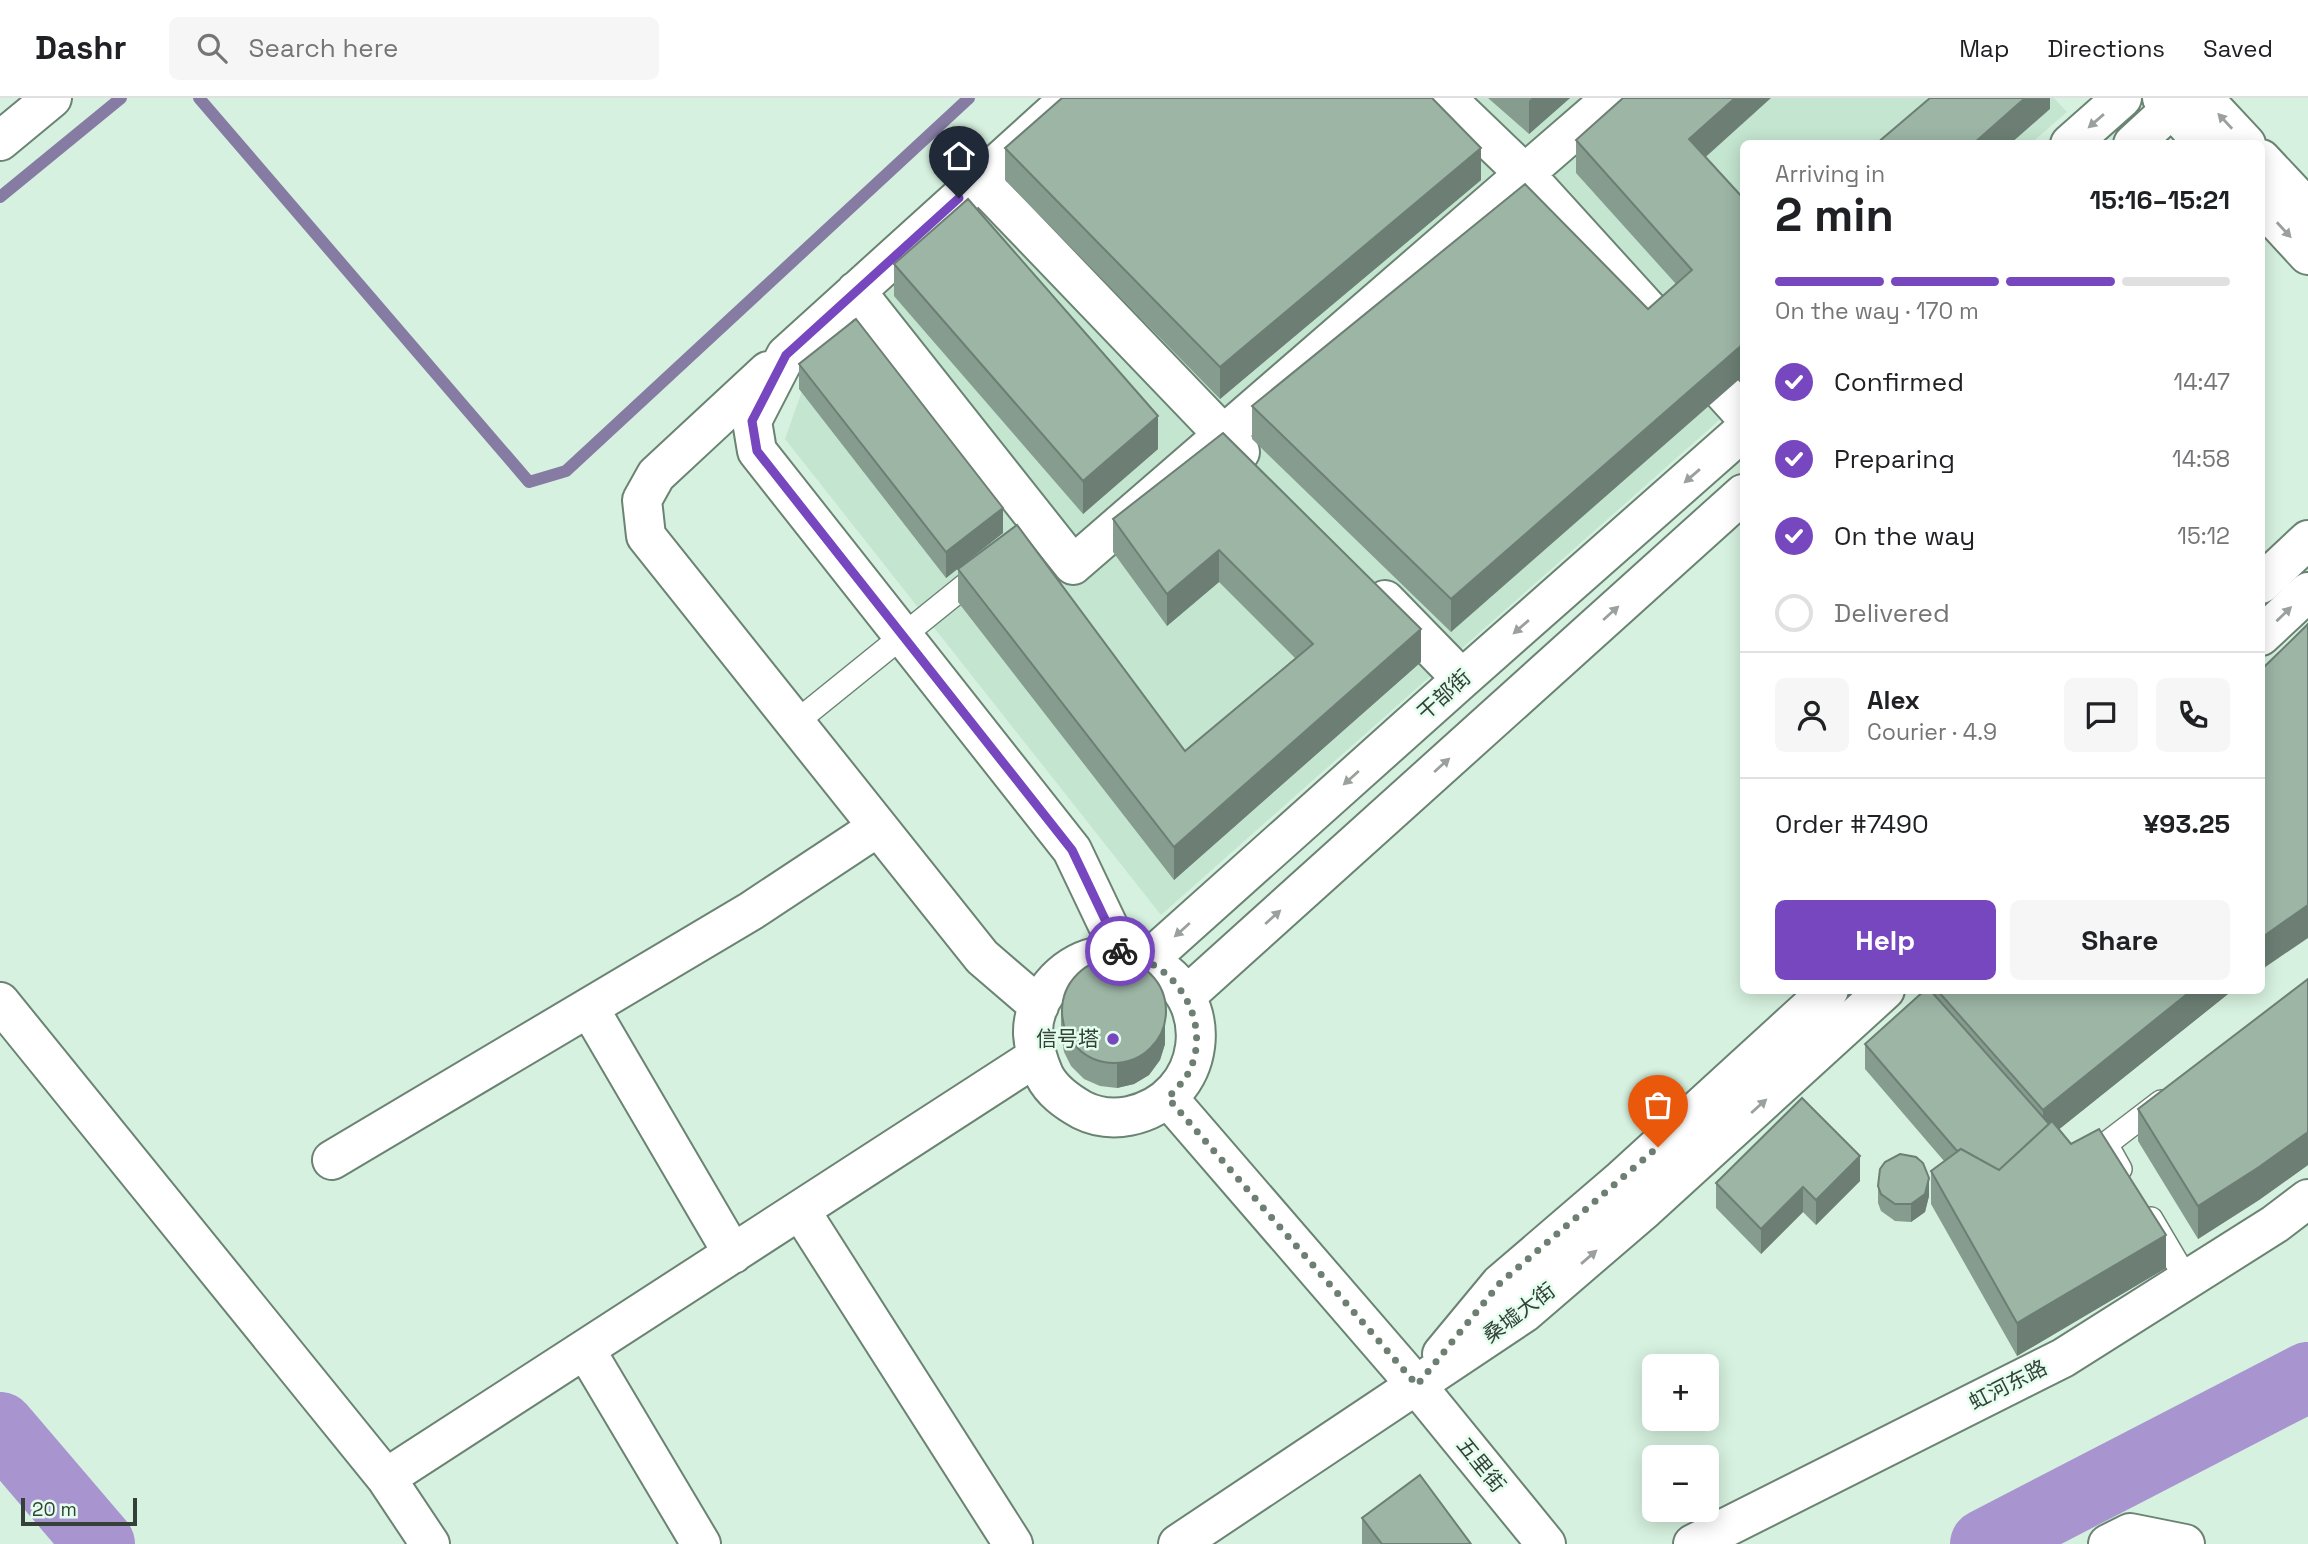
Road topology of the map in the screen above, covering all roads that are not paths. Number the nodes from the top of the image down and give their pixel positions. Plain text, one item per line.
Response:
1 (52, 98) edge
2 (1070, 98) edge
3 (1446, 98) edge
4 (1612, 98) edge
5 (2122, 98) edge
6 (2180, 101) edge
7 (2075, 140) edge
8 (2137, 140) edge
9 (2203, 140) edge
10 (2240, 140) edge
11 (0, 141) edge
12 (2265, 163) edge
13 (1525, 174) junction
14 (979, 180) junction
15 (2265, 208) edge
16 (2308, 209) edge
17 (2308, 255) edge
18 (856, 291) junction
19 (786, 355) junction
20 (1740, 411) edge
21 (1740, 434) edge
22 (1223, 435) junction
23 (1261, 474) edge
24 (1740, 497) edge
25 (2308, 540) edge
26 (998, 558) edge
27 (1357, 572) edge
28 (2265, 580) edge
29 (2308, 592) edge
30 (2265, 632) edge
31 (902, 636) junction
32 (1462, 679) junction
33 (795, 723) junction
34 (878, 827) junction
35 (1135, 958) junction
36 (1825, 994) edge
37 (1881, 994) edge
38 (1186, 996) junction
39 (0, 1002) edge
40 (1038, 1006) junction
41 (589, 1008) junction
42 (1036, 1058) junction
43 (2180, 1087) edge
44 (1168, 1098) junction
45 (332, 1160) dead end
46 (2308, 1199) edge
47 (800, 1210) junction
48 (733, 1254) junction
49 (2187, 1280) junction
50 (585, 1349) junction
51 (1417, 1385) junction
52 (386, 1478) junction
53 (429, 1544) edge
54 (701, 1544) edge
55 (1013, 1544) edge
56 (1178, 1544) edge
57 (1546, 1544) edge
58 (1693, 1544) edge
59 (2108, 1544) edge
60 (2185, 1544) edge

1 - 11 street
2 - 14 street
3 - 13 street
4 - 13 street
5 -> 7 street
6 - 8 street
6 - 9 street
10 -> 6 street
12 - 16 street
13 - 20 street
13 - 22 street
14 - 18 street
14 - 22 street
15 -> 17 street
18 - 19 street
18 - 22 street
19 - 31 street
19 - 33 street
21 -> 32 street, 干部街
22 - 23 street
38 -> 24 street
25 - 28 street
26 - 31 lane
27 - 32 street
30 -> 29 street
31 - 33 lane
31 - 35 street
32 -> 35 street, 干部街
33 - 34 street
34 - 40 street
34 - 41 street
35 - 38 street
35 - 40 street
36 - 51 street, 桑墟大街
51 -> 37 street, 桑墟大街
38 - 44 street
39 - 52 street
40 - 42 street
41 - 45 street
41 - 48 street
42 - 44 street
42 - 47 street
43 - 49 lane
44 - 51 street, 五里街
46 - 49 street, 虹河东路
47 - 48 street
47 - 55 street
48 - 50 street
49 - 58 street, 虹河东路
50 - 52 street
50 - 54 street
51 - 56 street
51 - 57 street, 五里街
52 - 53 street
59 - 60 street

